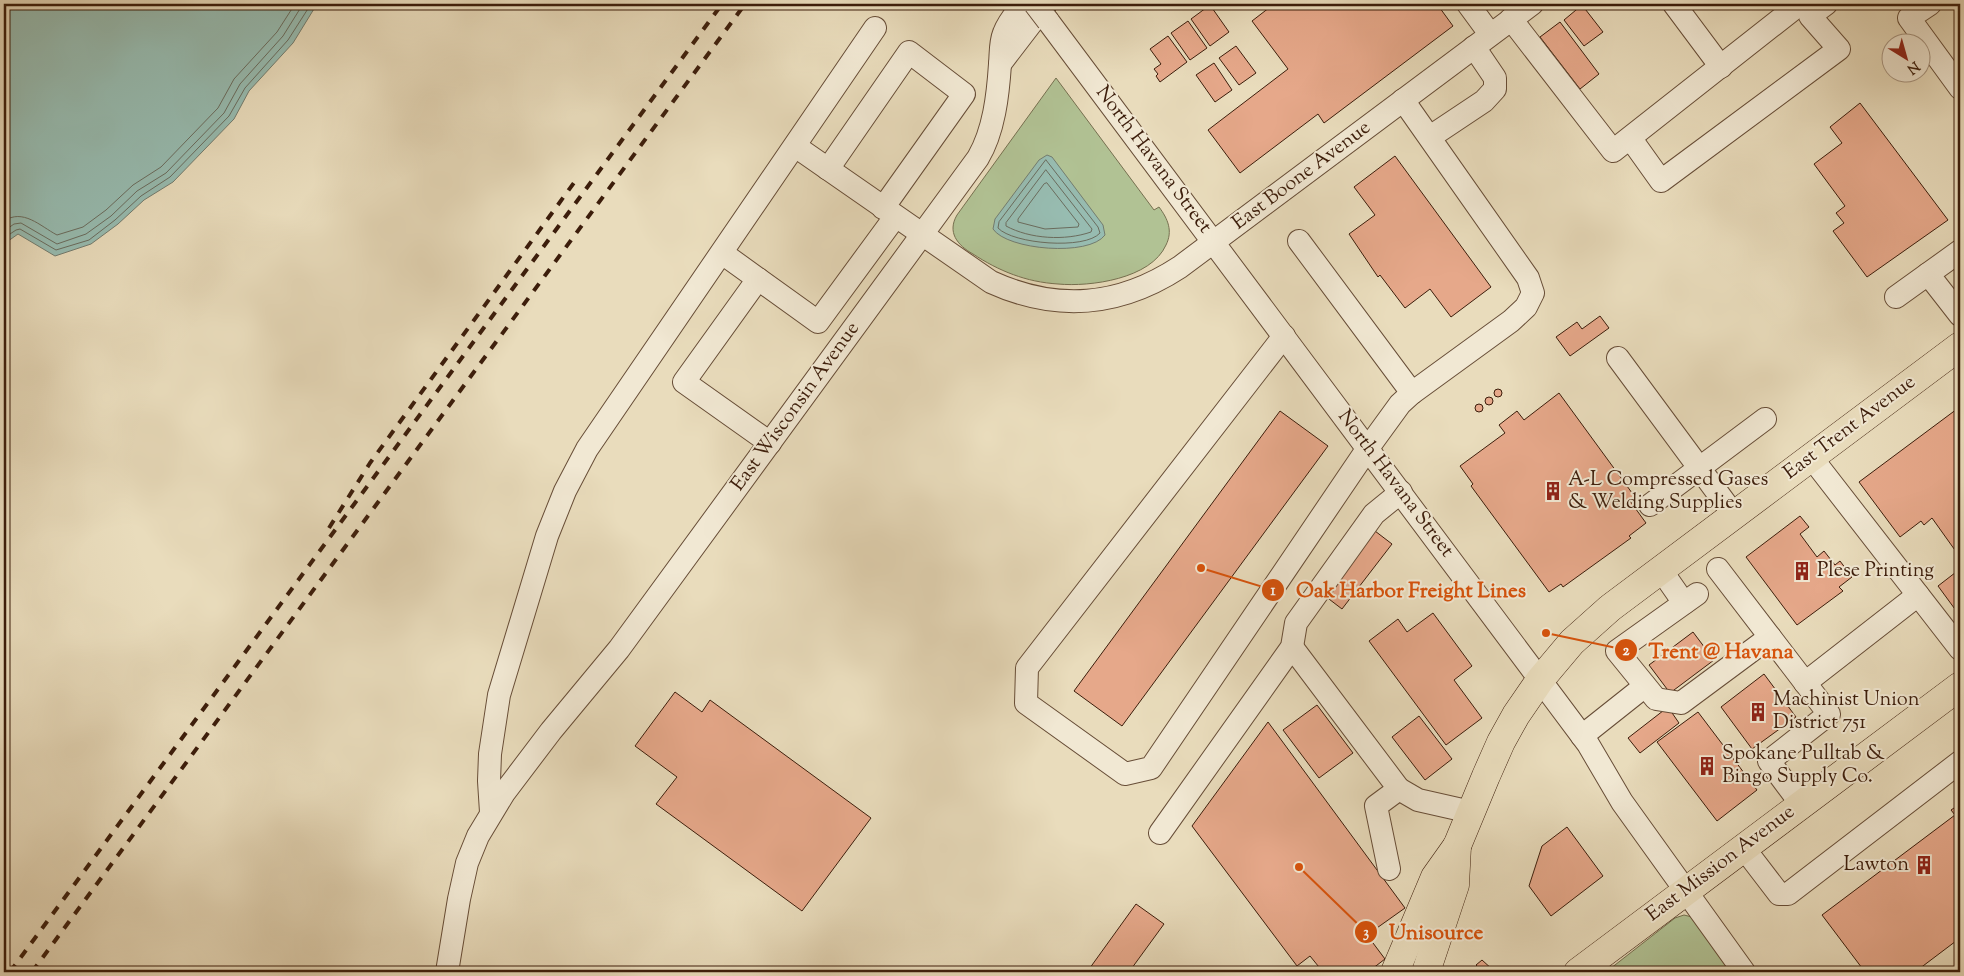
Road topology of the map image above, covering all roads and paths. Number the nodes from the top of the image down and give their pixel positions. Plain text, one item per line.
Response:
1 (1023, 4) edge
2 (1468, 4) edge
3 (1532, 4) edge
4 (1674, 4) edge
5 (1930, 4) edge
6 (1807, 7) edge
7 (1043, 9) edge
8 (1512, 19) junction
9 (875, 28) dead end
10 (1482, 41) junction
11 (1000, 64) junction
12 (1721, 67) junction
13 (1960, 88) edge
14 (1404, 100) junction
15 (1430, 136) junction
16 (1631, 139) junction
17 (795, 146) junction
18 (828, 169) junction
19 (889, 212) junction
20 (921, 235) junction
21 (1299, 241) dead end
22 (1214, 242) junction
23 (1960, 251) edge
24 (722, 253) junction
25 (1928, 274) junction
26 (758, 279) junction
27 (1896, 297) dead end
28 (1960, 315) edge
29 (1284, 336) junction
30 (1960, 346) edge
31 (1618, 358) dead end
32 (1412, 393) junction
33 (1765, 419) dead end
34 (770, 443) junction
35 (1368, 448) junction
36 (1811, 457) junction
37 (1700, 468) junction
38 (1400, 492) junction
39 (1650, 505) dead end
40 (1734, 515) junction
41 (1718, 569) dead end
42 (1661, 570) junction
43 (1918, 594) junction
44 (1770, 637) junction
45 (1292, 647) junction
46 (1960, 649) edge
47 (1540, 680) junction
48 (1805, 683) junction
49 (1645, 686) junction
50 (1960, 686) edge
51 (1582, 736) junction
52 (1960, 762) edge
53 (1399, 789) junction
54 (1801, 804) junction
55 (492, 812) junction
56 (1471, 812) junction
57 (1160, 833) dead end
58 (1457, 846) junction
59 (1743, 847) junction
60 (1389, 869) dead end
61 (1685, 891) junction
62 (447, 972) edge
63 (1395, 972) edge
64 (1426, 972) edge
65 (1578, 972) edge
66 (1744, 972) edge

1 - 11 street, East Wisconsin Avenue
2 - 10 street
3 - 8 street, East Boone Avenue
4 - 12 street
5 - 13 street
6 - 12 street
6 - 16 street
7 - 11 street
7 - 22 street, North Havana Street
8 - 10 street, East Boone Avenue
8 - 16 street
9 - 17 street
10 - 14 street, East Boone Avenue
10 - 15 street
11 - 20 street, East Wisconsin Avenue
12 - 16 street
14 - 15 street
14 - 22 street, East Boone Avenue
15 - 32 street
17 - 18 street, East Boone Avenue
17 - 24 street
18 - 19 street, East Boone Avenue
18 - 19 street
19 - 20 street, East Boone Avenue
19 - 26 street
20 - 22 street, East Boone Avenue
20 - 34 street, East Wisconsin Avenue
21 - 32 street
22 - 29 street, North Havana Street
23 - 25 street
24 - 26 street
24 - 55 street
25 - 27 street
25 - 28 street
26 - 34 street
29 - 35 street, North Havana Street
29 - 35 street
30 - 36 main road, East Trent Avenue
31 - 37 street
32 - 35 street
33 - 37 street
34 - 55 street, East Wisconsin Avenue
35 - 38 street, North Havana Street
36 - 40 main road, East Trent Avenue
36 - 43 street
37 - 39 street
37 - 40 street
38 - 45 street
38 - 47 street, North Havana Street
40 - 42 main road, East Trent Avenue
41 - 44 street
42 - 47 main road, East Trent Avenue
42 - 49 street
43 - 46 street
43 - 48 street
44 - 48 street
44 - 49 street
45 - 53 street
45 - 57 street
47 - 51 street, North Havana Street
47 - 56 main road, East Trent Avenue
48 - 54 street
49 - 51 street
50 - 54 main road, East Mission Avenue
51 - 61 street, North Havana Street
52 - 59 street
53 - 56 street
53 - 60 street
54 - 59 main road, East Mission Avenue
55 - 62 street, East Wisconsin Avenue
56 - 58 main road, East Trent Avenue
58 - 63 main road, East Trent Avenue
58 - 64 main road, East Trent Avenue
59 - 61 main road, East Mission Avenue
61 - 65 main road, East Mission Avenue
61 - 66 street, North Havana Street

